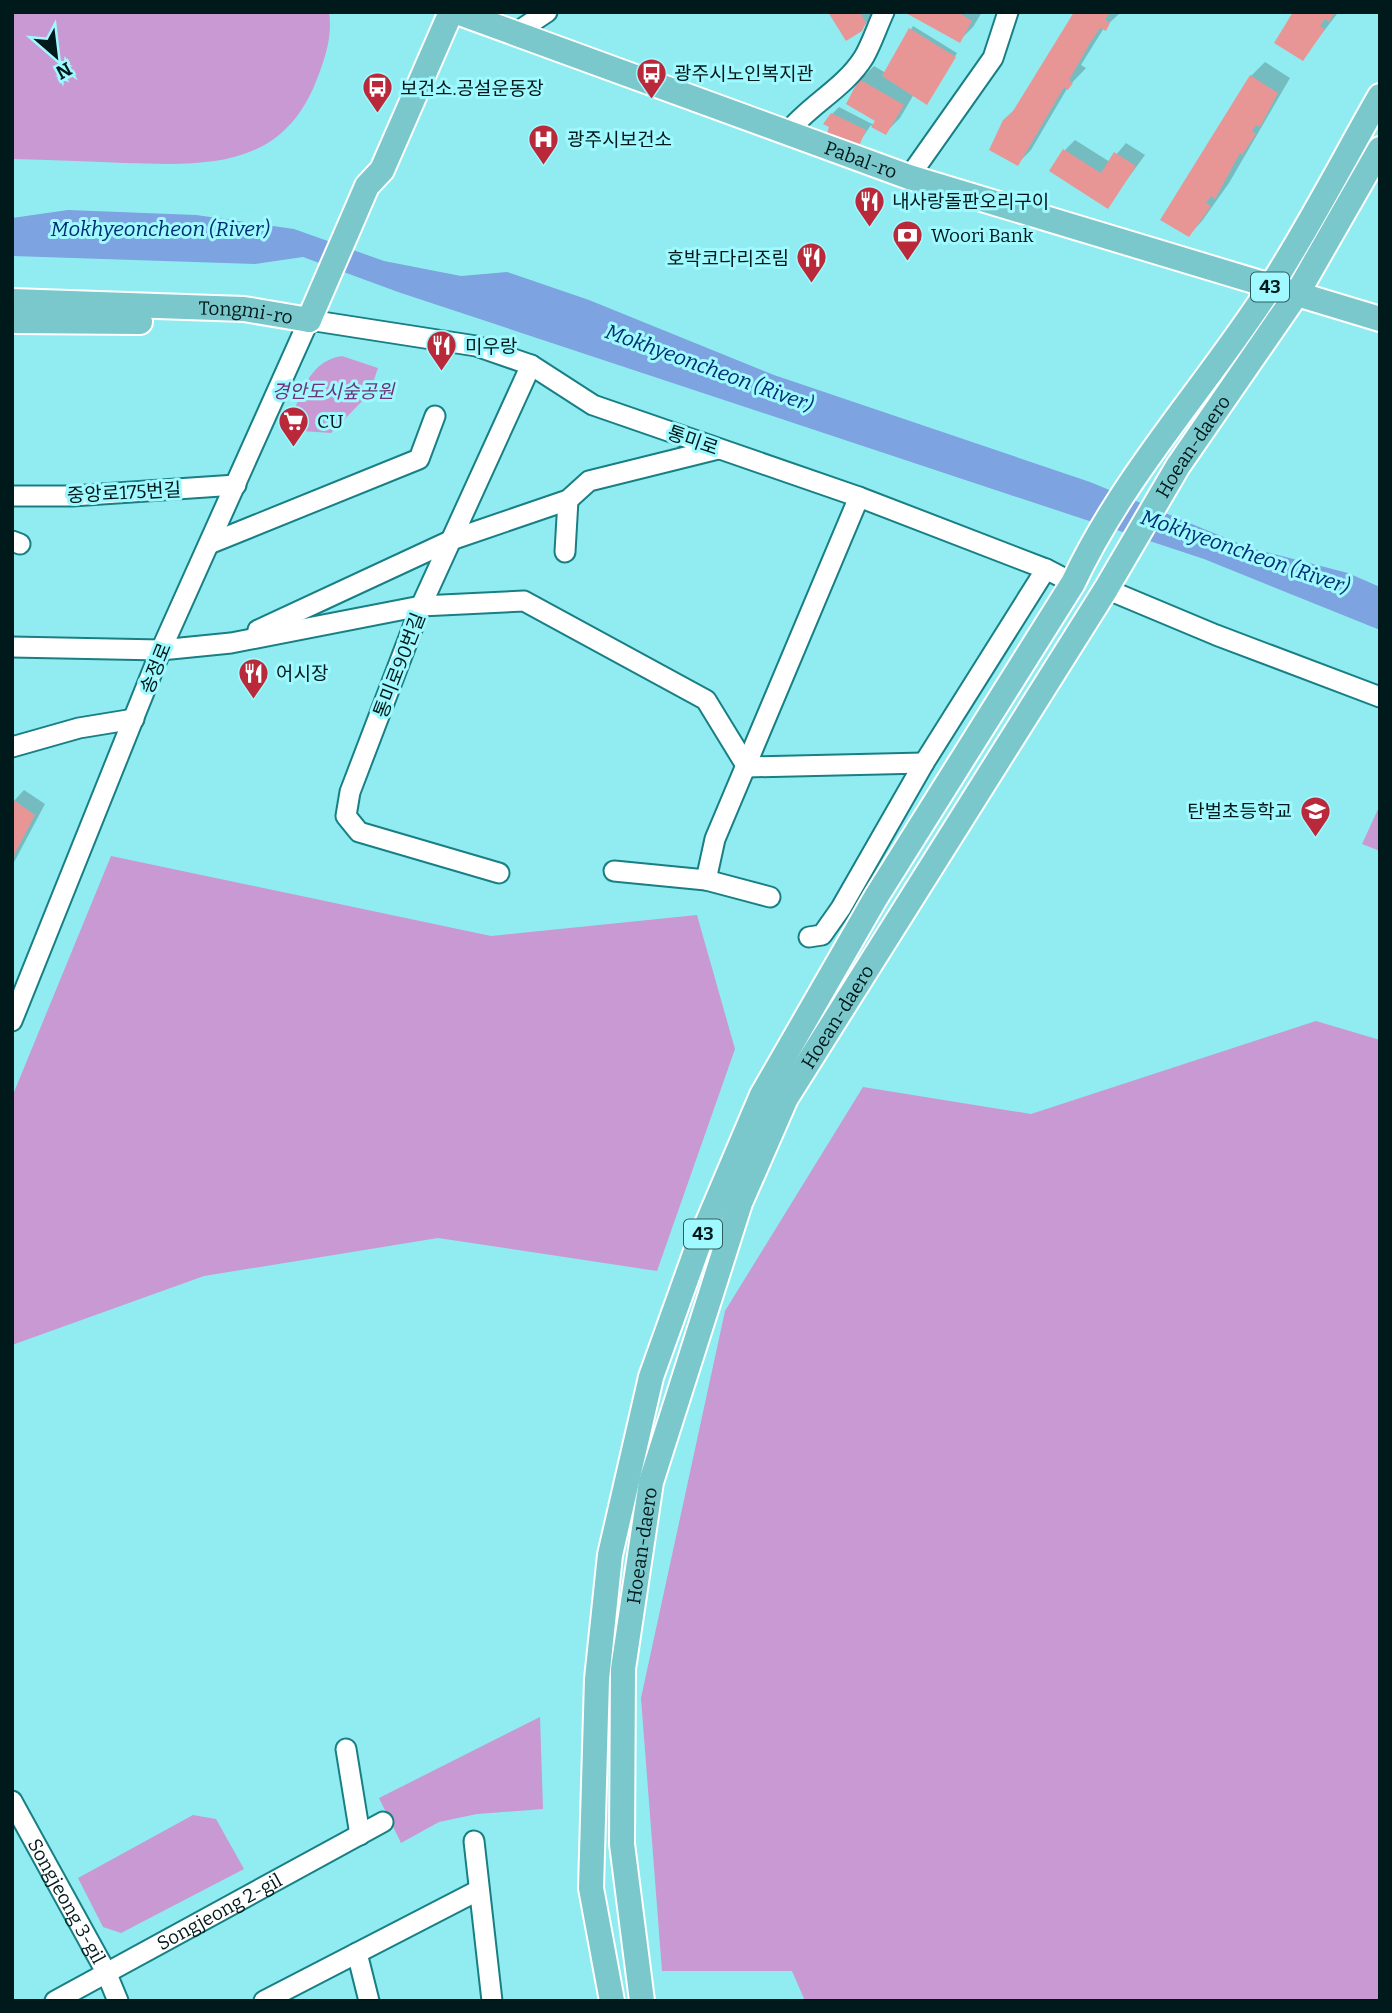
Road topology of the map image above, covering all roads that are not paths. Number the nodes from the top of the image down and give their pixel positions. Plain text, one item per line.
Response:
1 (435, 12) edge
2 (443, 12) edge
3 (451, 12) edge
4 (457, 12) edge
5 (547, 12) edge
6 (884, 12) edge
7 (1008, 12) edge
8 (514, 34) junction
9 (1380, 96) edge
10 (787, 133) junction
11 (1380, 149) edge
12 (909, 177) junction
13 (370, 182) junction
14 (1271, 286) junction
15 (1298, 292) junction
16 (12, 301) edge
17 (312, 312) junction
18 (1380, 319) edge
19 (12, 321) edge
20 (531, 365) junction
21 (435, 416) dead end
22 (719, 449) junction
23 (236, 485) junction
24 (12, 496) edge
25 (859, 496) junction
26 (568, 500) junction
27 (454, 539) junction
28 (209, 544) junction
29 (565, 552) dead end
30 (1046, 569) junction
31 (1073, 583) junction
32 (1106, 589) junction
33 (421, 606) junction
34 (231, 643) junction
35 (12, 647) edge
36 (161, 650) junction
37 (1380, 697) edge
38 (135, 719) junction
39 (12, 747) edge
40 (924, 764) junction
41 (747, 767) junction
42 (614, 871) dead end
43 (499, 873) dead end
44 (706, 880) junction
45 (770, 897) dead end
46 (809, 937) dead end
47 (12, 1021) edge
48 (346, 1749) dead end
49 (12, 1801) edge
50 (383, 1822) dead end
51 (360, 1835) junction
52 (474, 1841) dead end
53 (479, 1890) junction
54 (357, 1953) junction
55 (106, 1972) junction
56 (55, 2001) edge
57 (118, 2001) edge
58 (264, 2001) edge
59 (369, 2001) edge
60 (492, 2001) edge
61 (612, 2001) edge
62 (642, 2001) edge

1 - 13 main road
2 - 13 street
3 - 13 main road
4 - 8 main road, Pabal-ro
5 - 8 street
6 - 10 street
7 - 12 street
8 - 10 main road, Pabal-ro
9 - 14 main road, Hoean-daero / 43
10 - 12 main road, Pabal-ro
11 - 15 main road, Hoean-daero / 43
12 - 14 main road, Pabal-ro
13 - 17 main road
14 - 15 main road, Pabal-ro
14 - 31 main road, Hoean-daero / 43
15 - 18 main road, Pabal-ro
15 - 32 main road, Hoean-daero / 43
16 - 17 main road, Tongmi-ro
17 - 19 main road, Tongmi-ro
17 - 20 street, 통미로
17 - 23 street, 송정로
20 - 22 street, 통미로
20 - 27 street, 통미로90번길
21 - 28 street
22 - 25 street, 통미로
22 - 26 street
23 - 24 street, 중앙로175번길
23 - 28 street, 송정로
25 - 30 street, 통미로
25 - 41 street
26 - 27 street
26 - 29 street
27 - 33 street, 통미로90번길
27 - 34 street
28 - 36 street, 송정로
30 - 31 street, 통미로
30 - 40 street
31 - 61 main road, Hoean-daero / 43
32 - 37 street
32 - 62 main road, Hoean-daero / 43
33 - 34 street
33 - 41 street
33 - 43 street, 통미로90번길
34 - 36 street
35 - 36 street
36 - 38 street, 송정로
38 - 39 street
38 - 47 street, 송정로
40 - 41 street
40 - 46 street
41 - 44 street
42 - 44 street
44 - 45 street
48 - 51 street
49 - 55 street, Songjeong 3-gil
50 - 51 street, Songjeong 2-gil
51 - 55 street, Songjeong 2-gil
52 - 53 street
53 - 54 street
53 - 60 street
54 - 58 street
54 - 59 street
55 - 56 street, Songjeong 2-gil
55 - 57 street, Songjeong 3-gil

